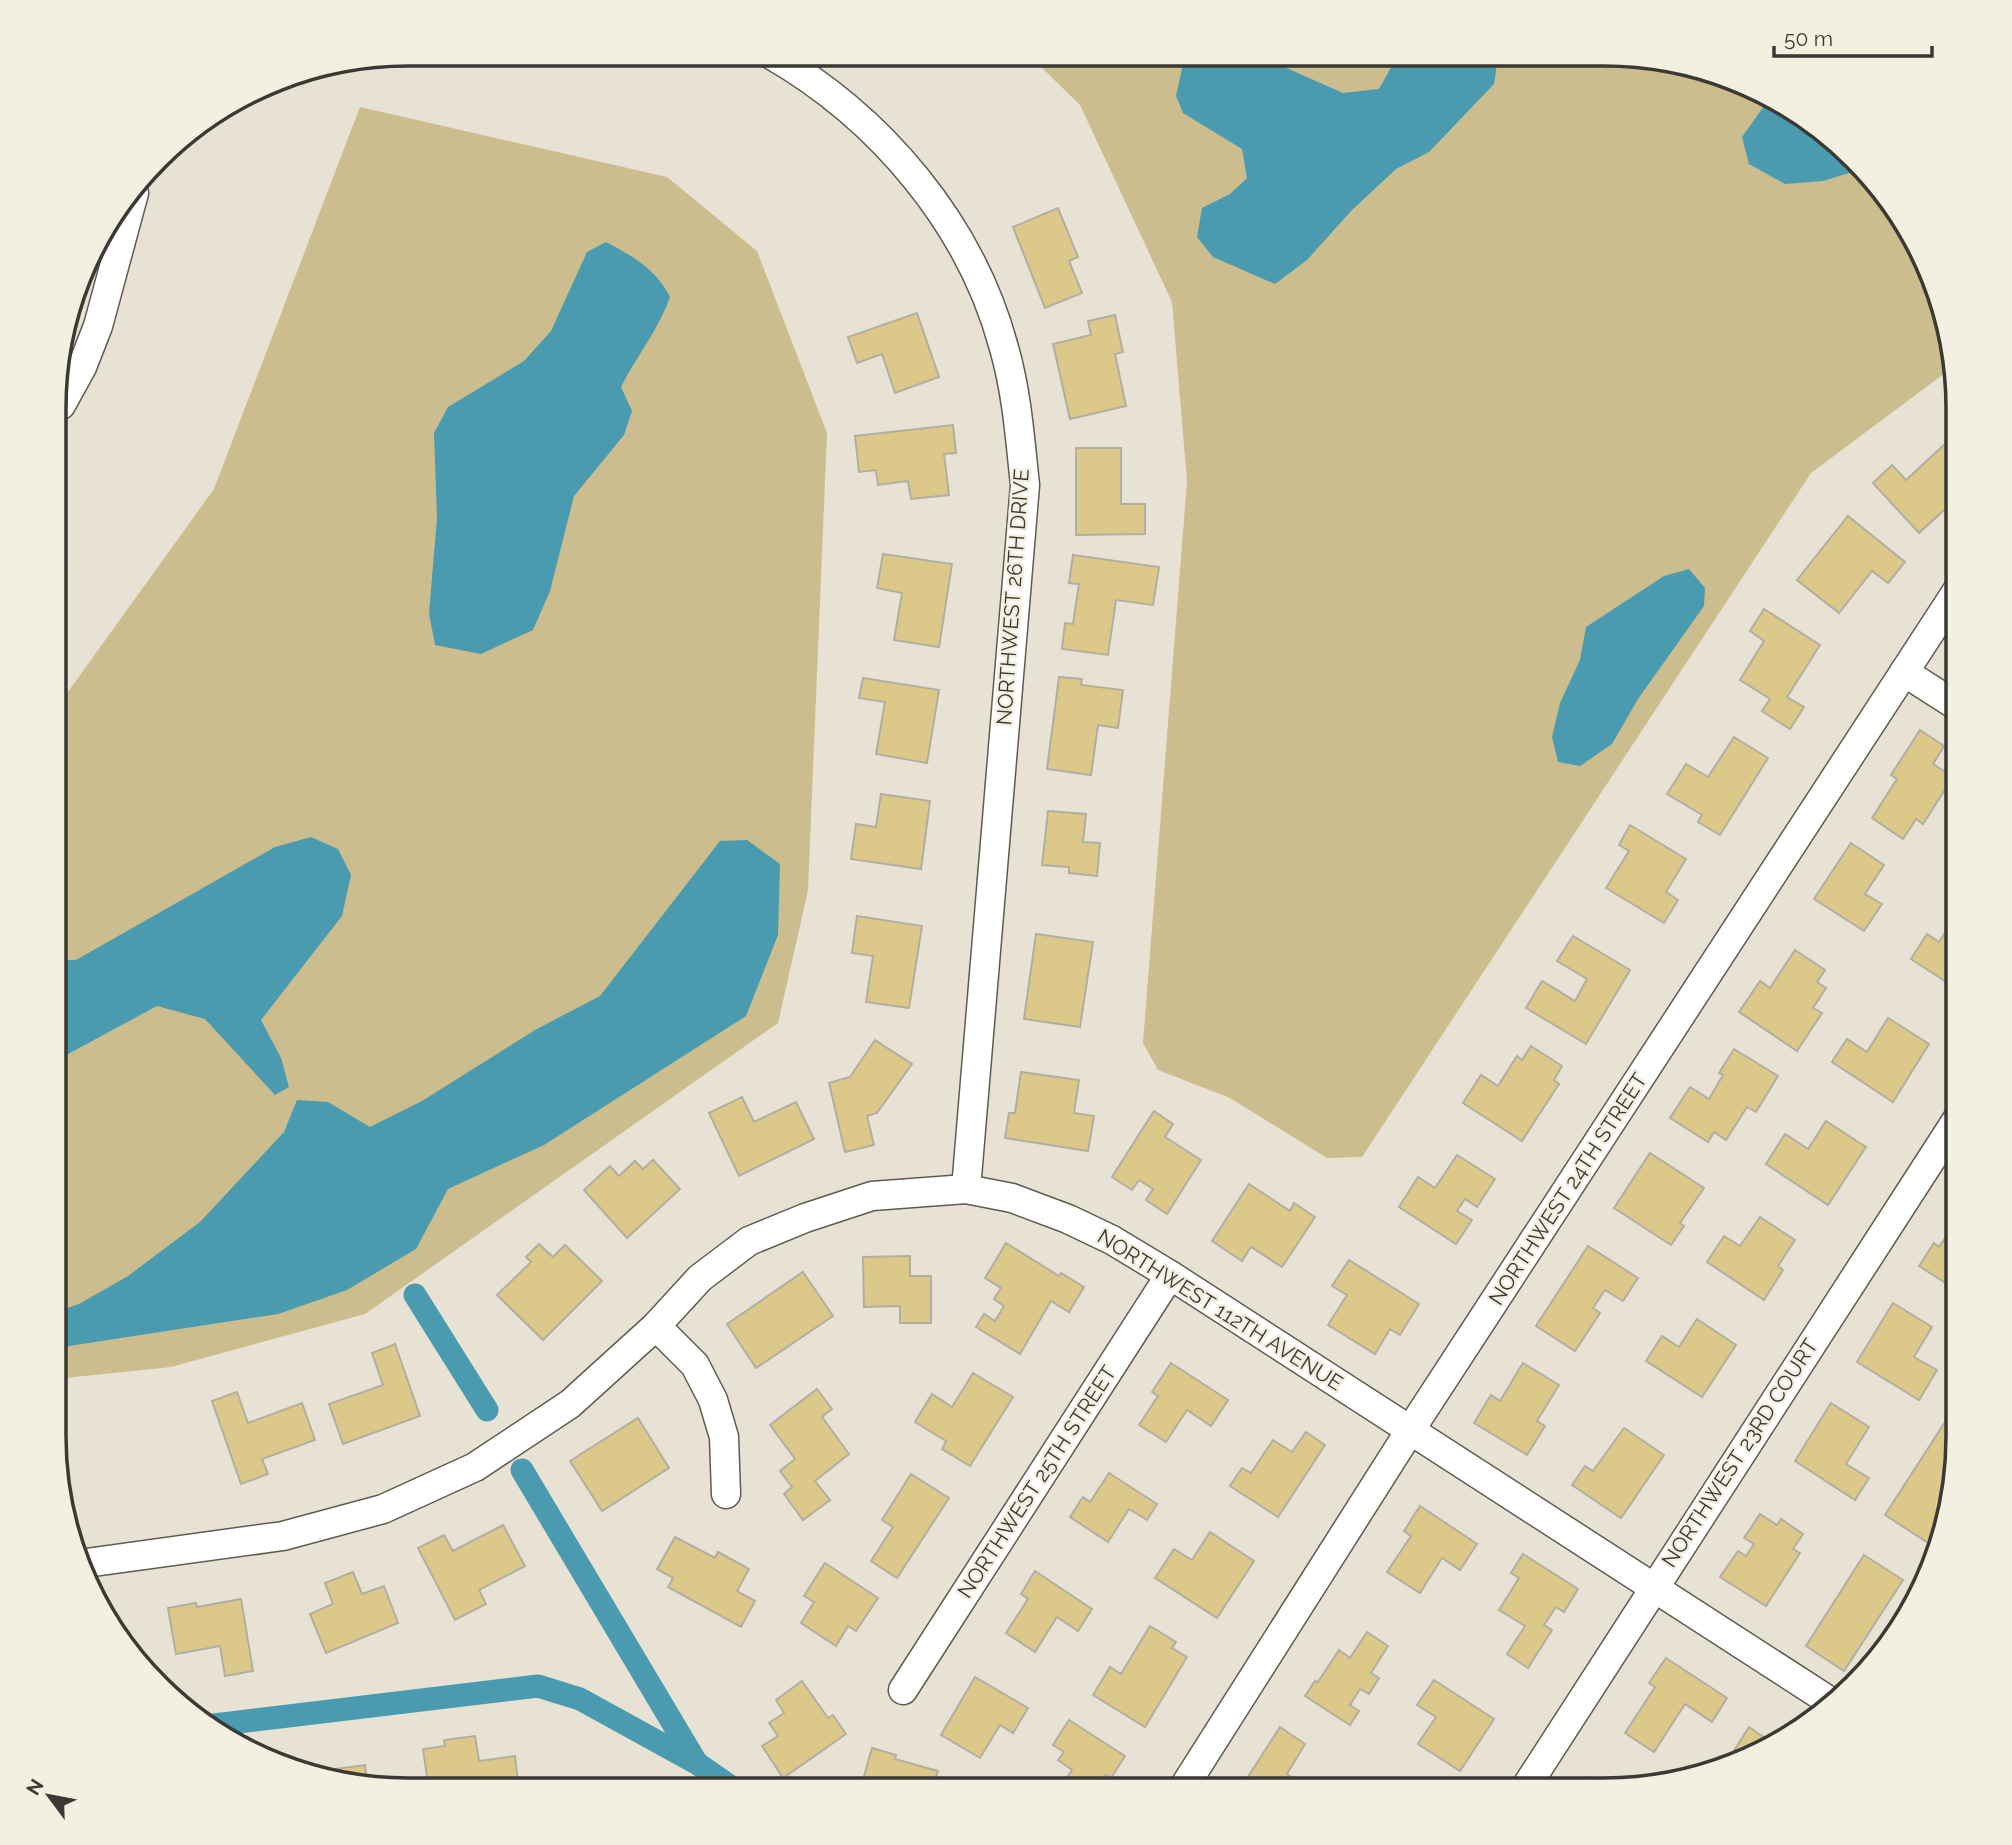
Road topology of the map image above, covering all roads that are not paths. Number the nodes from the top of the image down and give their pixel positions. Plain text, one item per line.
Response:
1 (790, 66) edge
2 (129, 212) edge
3 (67, 395) edge
4 (1946, 608) edge
5 (1904, 672) junction
6 (1946, 699) edge
7 (1946, 1136) edge
8 (966, 1189) junction
9 (1170, 1275) junction
10 (656, 1326) junction
11 (1411, 1429) junction
12 (726, 1493) dead end
13 (91, 1562) edge
14 (1653, 1588) junction
15 (903, 1690) dead end
16 (1824, 1698) edge
17 (1190, 1778) edge
18 (1532, 1778) edge

1 - 8 street, NORTHWEST 26TH DRIVE
2 - 3 street
4 - 5 street, NORTHWEST 24TH STREET
5 - 6 street
5 - 11 street, NORTHWEST 24TH STREET
7 - 14 street, NORTHWEST 23RD COURT
8 - 9 street, NORTHWEST 112TH AVENUE
8 - 10 street, NORTHWEST 112TH AVENUE
9 - 11 street, NORTHWEST 112TH AVENUE
9 - 15 street, NORTHWEST 25TH STREET
10 - 12 street
10 - 13 street, NORTHWEST 112TH AVENUE
11 - 14 street, NORTHWEST 112TH AVENUE
11 - 17 street, NORTHWEST 24TH STREET
14 - 16 street, NORTHWEST 112TH AVENUE
14 - 18 street, NORTHWEST 23RD COURT

